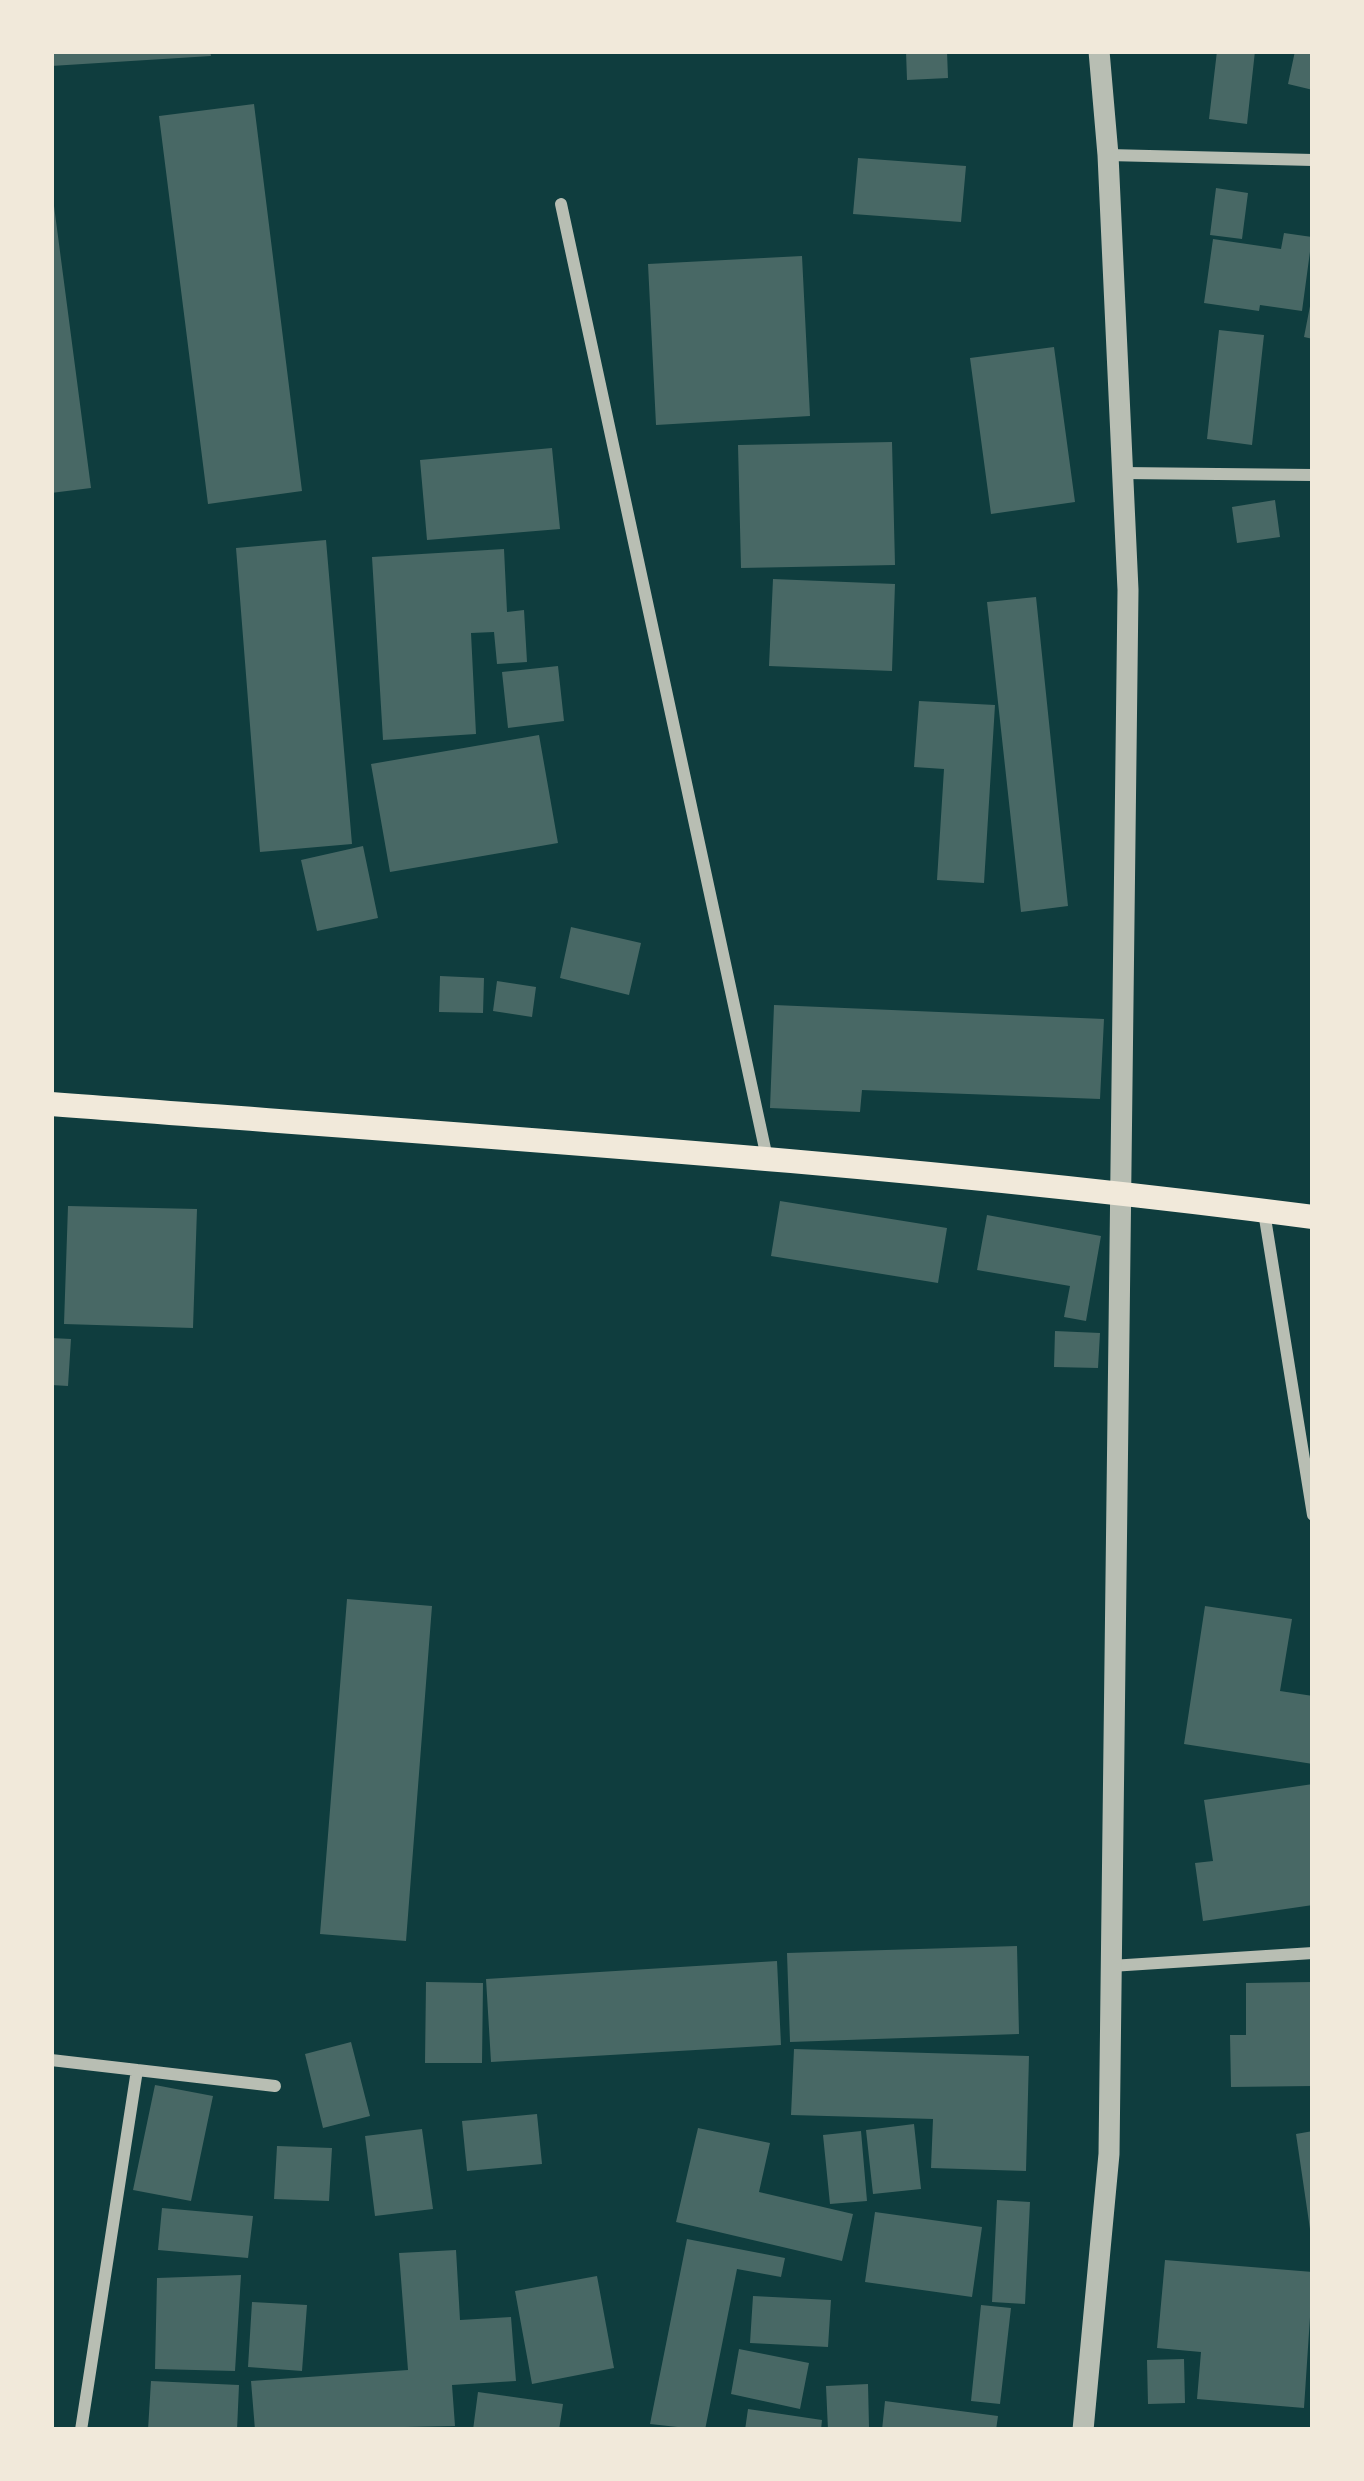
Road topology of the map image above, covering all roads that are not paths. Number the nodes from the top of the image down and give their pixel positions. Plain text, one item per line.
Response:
1 (1099, 51) edge
2 (1108, 155) junction
3 (1313, 160) edge
4 (561, 204) dead end
5 (1121, 472) junction
6 (1313, 475) edge
7 (51, 1105) edge
8 (767, 1158) junction
9 (1119, 1192) junction
10 (1264, 1210) junction
11 (1313, 1217) edge
12 (1313, 1515) edge
13 (1313, 1953) edge
14 (1111, 1966) junction
15 (51, 2060) edge
16 (137, 2070) junction
17 (275, 2086) dead end
18 (81, 2430) edge
19 (1083, 2430) edge

1 - 2 street
2 - 3 street
2 - 5 street
4 - 8 street
5 - 6 street
5 - 9 street
7 - 8 main road
8 - 9 main road
9 - 10 main road
9 - 14 street
10 - 11 main road
10 - 12 street
13 - 14 street
14 - 19 street
15 - 16 street
16 - 17 street
16 - 18 street

